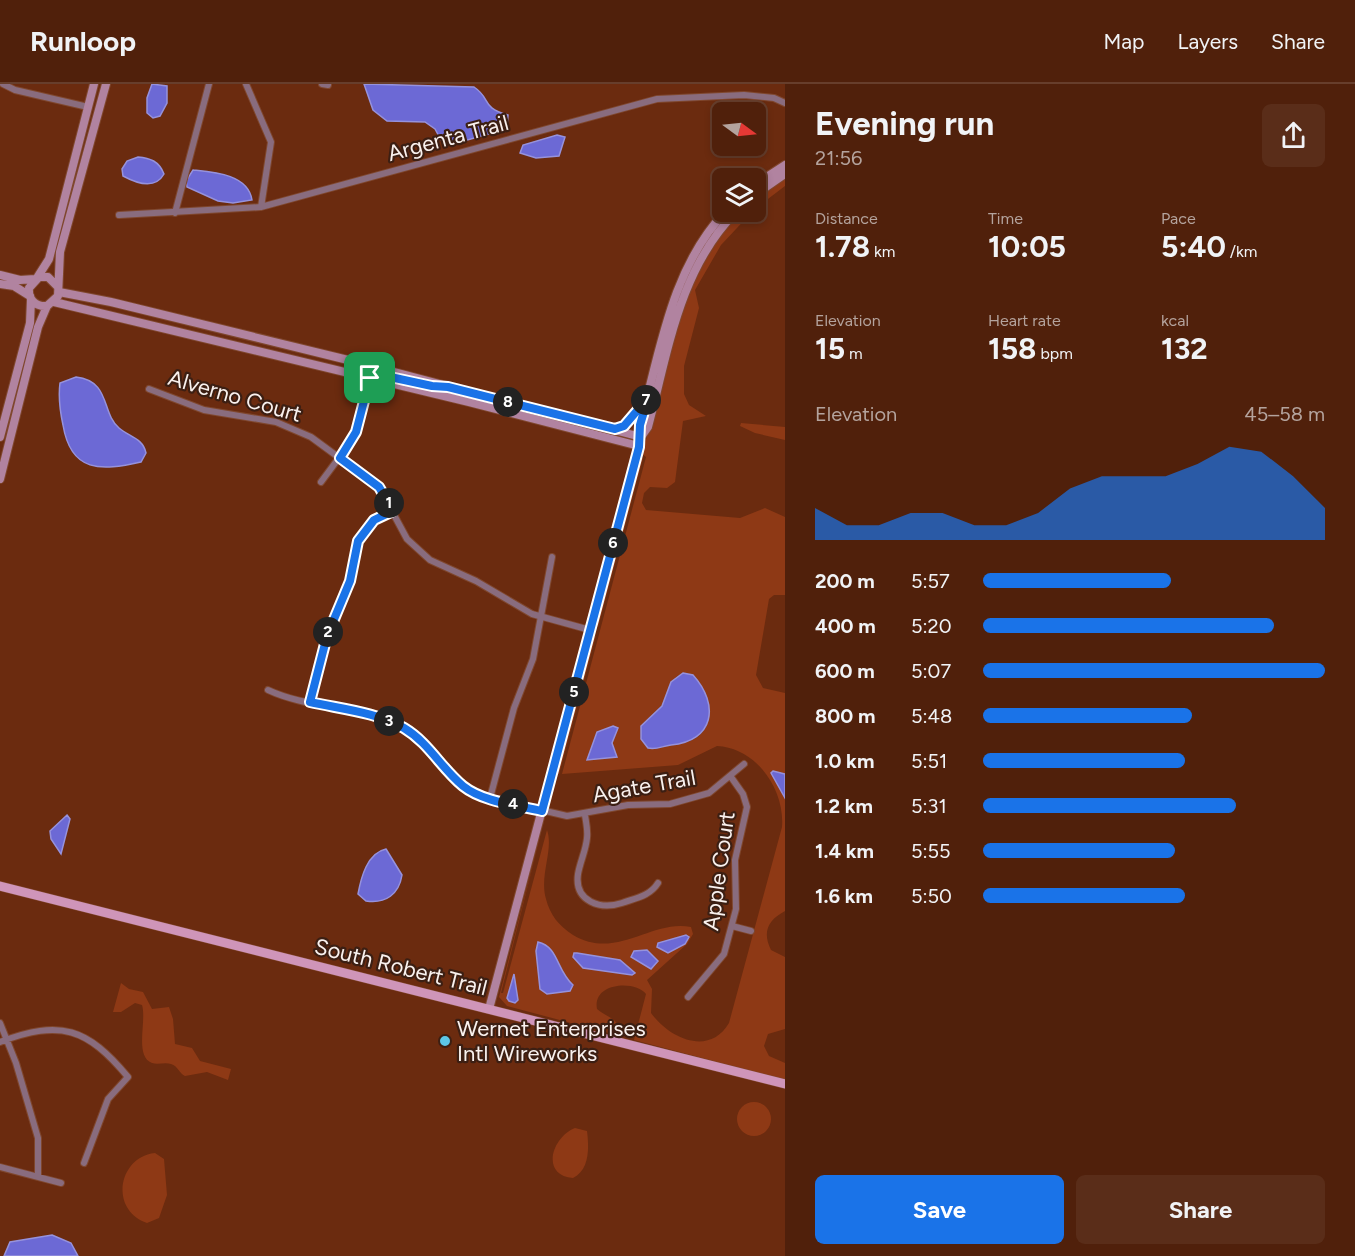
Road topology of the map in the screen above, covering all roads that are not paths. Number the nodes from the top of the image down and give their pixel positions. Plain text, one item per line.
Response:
1 (3, 84) edge
2 (94, 84) edge
3 (106, 84) edge
4 (209, 84) edge
5 (246, 84) edge
6 (785, 103) edge
7 (88, 108) junction
8 (785, 165) edge
9 (785, 174) edge
10 (766, 177) edge
11 (766, 187) edge
12 (261, 207) junction
13 (175, 213) junction
14 (119, 215) dead end
15 (718, 222) edge
16 (727, 222) edge
17 (0, 275) edge
18 (36, 279) junction
19 (0, 284) edge
20 (58, 289) junction
21 (30, 298) junction
22 (50, 304) junction
23 (370, 378) junction
24 (448, 387) junction
25 (149, 389) dead end
26 (648, 398) junction
27 (610, 428) junction
28 (0, 437) edge
29 (641, 437) junction
30 (639, 447) junction
31 (340, 458) junction
32 (0, 479) edge
33 (321, 482) dead end
34 (393, 511) junction
35 (552, 557) dead end
36 (542, 618) junction
37 (590, 630) junction
38 (268, 690) dead end
39 (310, 702) junction
40 (744, 764) dead end
41 (730, 777) junction
42 (490, 798) junction
43 (542, 811) junction
44 (585, 815) junction
45 (657, 883) dead end
46 (2, 889) edge
47 (732, 926) junction
48 (751, 931) dead end
49 (688, 997) dead end
50 (489, 1009) junction
51 (0, 1023) edge
52 (7, 1039) junction
53 (0, 1042) edge
54 (785, 1084) edge
55 (84, 1163) dead end
56 (0, 1167) edge
57 (38, 1176) junction
58 (61, 1183) dead end

1 - 7 street
2 - 7 street
3 - 20 street
4 - 13 street
5 - 12 street
6 - 12 street, Argenta Trail
7 - 18 street
8 - 10 street
9 - 11 street
12 - 13 street, Argenta Trail
13 - 14 street, Argenta Trail
15 - 26 street
16 - 29 street
17 - 18 street
18 - 20 street
18 - 21 street
19 - 21 street
20 - 22 street
20 - 24 street
21 - 22 street
21 - 28 street
22 - 23 street
22 - 32 street
23 - 24 street
23 - 30 street
23 - 31 street
24 - 27 street
25 - 31 street, Alverno Court
26 - 27 street
26 - 29 street
27 - 29 street
29 - 30 street
30 - 37 street
31 - 33 street
31 - 34 street, Alverno Court
34 - 36 street, Alverno Court
34 - 39 street
35 - 36 street
36 - 37 street, Alverno Court
36 - 42 street
37 - 43 street
38 - 39 street, Agate Trail
39 - 42 street, Agate Trail
40 - 41 street, Agate Trail
41 - 44 street, Agate Trail
41 - 47 street, Apple Court
42 - 43 street, Agate Trail
43 - 44 street, Agate Trail
43 - 50 street
44 - 45 street
46 - 50 main road, South Robert Trail
47 - 48 street
47 - 49 street, Apple Court
50 - 54 main road, South Robert Trail
51 - 52 street
52 - 53 street
52 - 55 street
52 - 57 street
56 - 57 street
57 - 58 street

